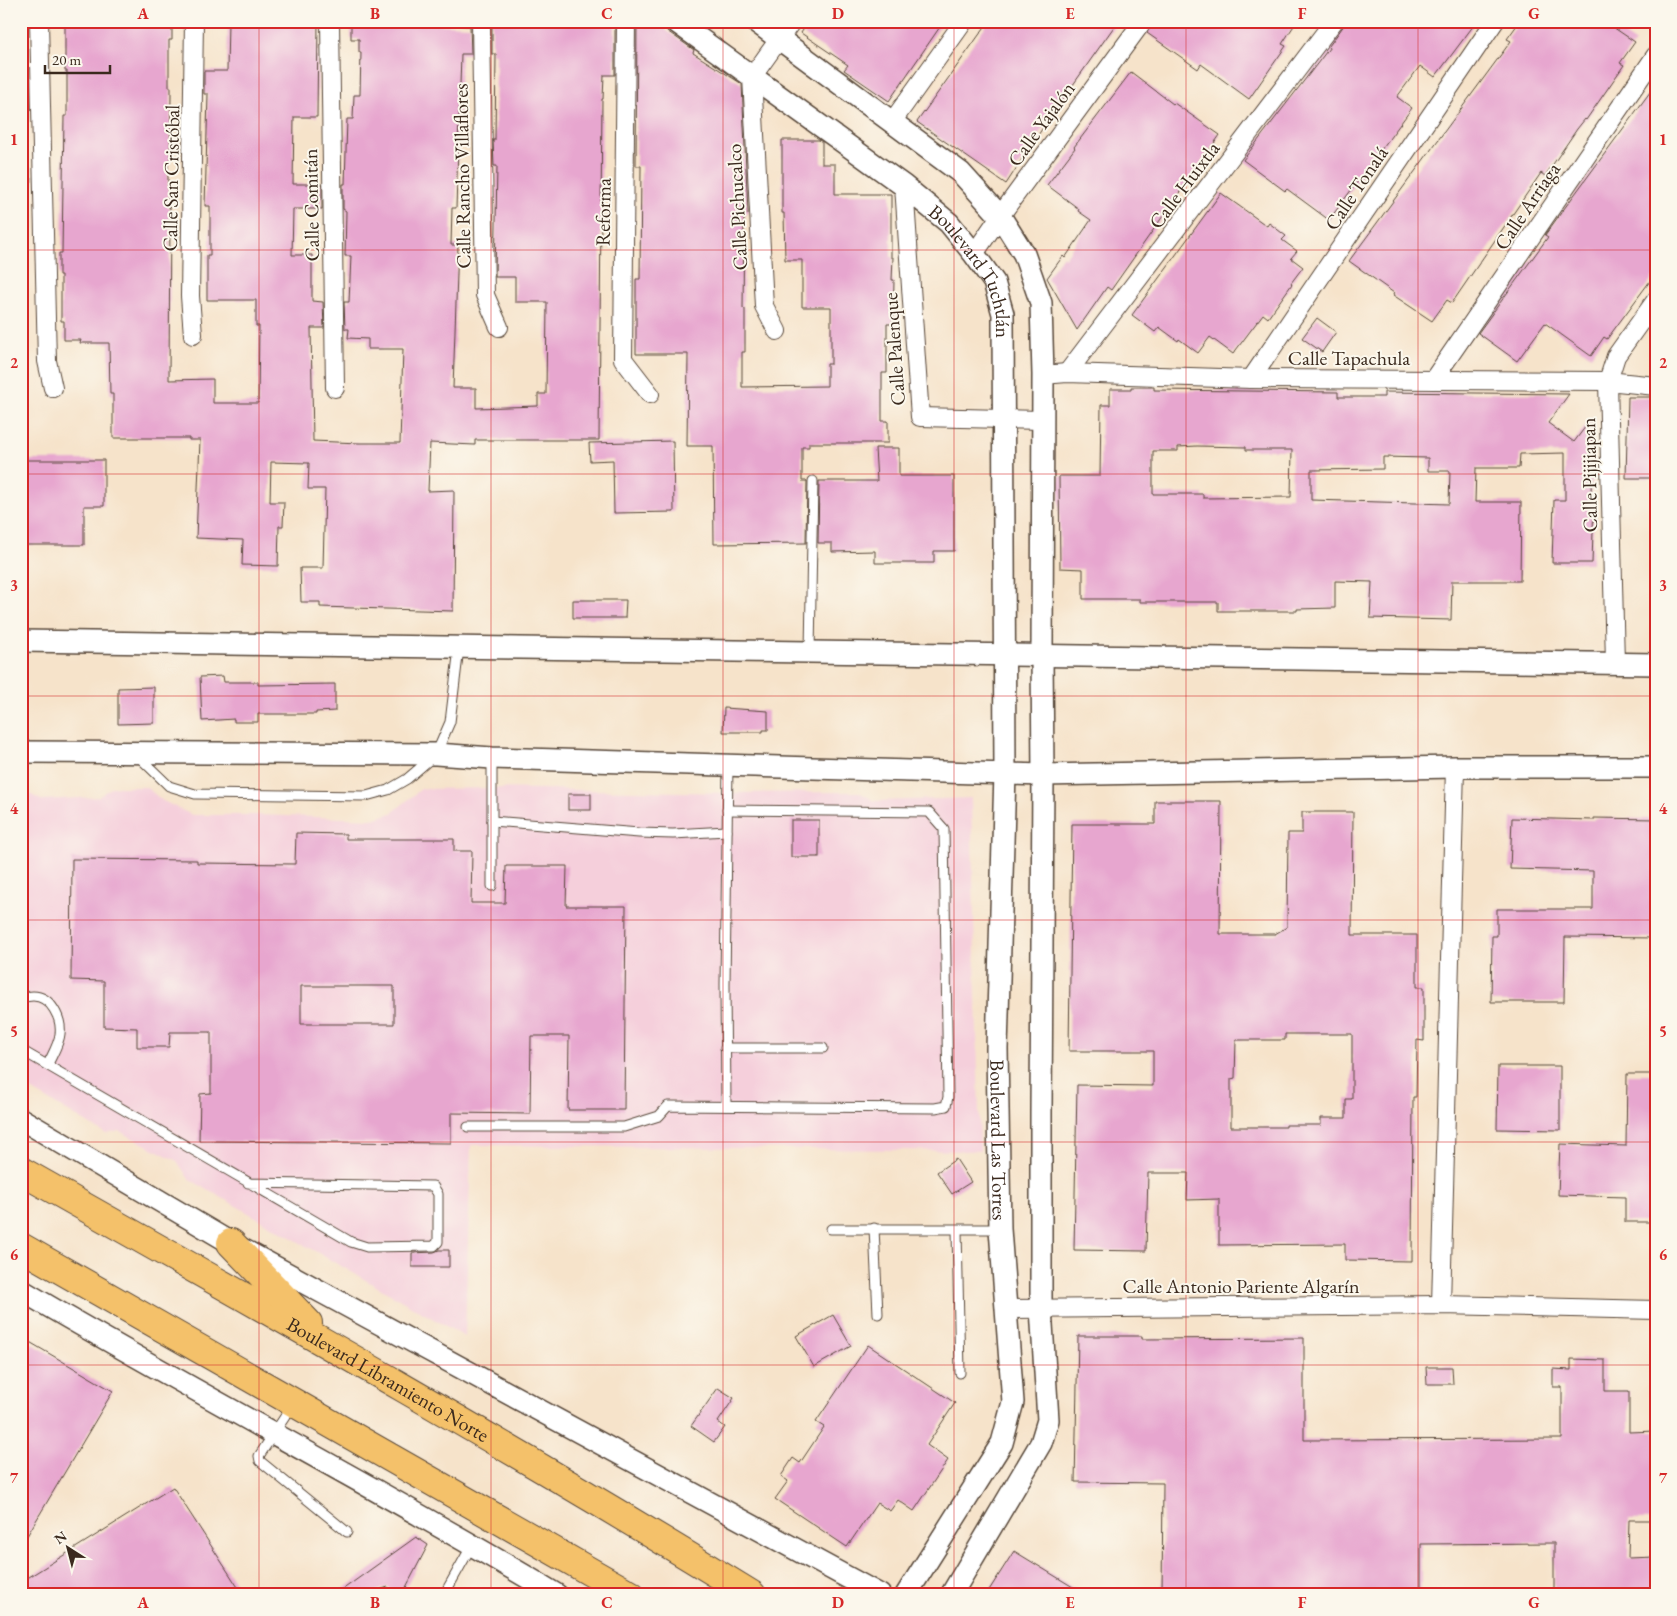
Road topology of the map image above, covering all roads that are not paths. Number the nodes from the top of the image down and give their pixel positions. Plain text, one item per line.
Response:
1 (39, 21) edge
2 (194, 21) edge
3 (330, 21) edge
4 (481, 21) edge
5 (626, 21) edge
6 (675, 21) edge
7 (755, 21) edge
8 (792, 21) edge
9 (964, 21) edge
10 (1143, 21) edge
11 (1334, 21) edge
12 (1495, 21) edge
13 (780, 40) junction
14 (1656, 55) edge
15 (752, 77) junction
16 (892, 122) junction
17 (904, 186) junction
18 (1000, 216) junction
19 (974, 254) junction
20 (1656, 300) edge
21 (500, 327) dead end
22 (777, 331) dead end
23 (193, 335) dead end
24 (1067, 373) junction
25 (1043, 375) junction
26 (1252, 379) junction
27 (1433, 380) junction
28 (1608, 382) junction
29 (1656, 386) edge
30 (53, 388) dead end
31 (335, 388) dead end
32 (650, 394) dead end
33 (1005, 419) junction
34 (1042, 420) junction
35 (813, 481) dead end
36 (21, 641) edge
37 (459, 648) junction
38 (810, 652) junction
39 (1004, 655) junction
40 (1042, 656) junction
41 (1615, 663) junction
42 (1656, 664) edge
43 (21, 752) edge
44 (136, 754) junction
45 (436, 754) junction
46 (492, 758) junction
47 (728, 765) junction
48 (1455, 767) junction
49 (1656, 767) edge
50 (1005, 773) junction
51 (1043, 775) junction
52 (727, 810) junction
53 (492, 821) junction
54 (726, 831) junction
55 (21, 837) edge
56 (492, 886) dead end
57 (21, 912) edge
58 (21, 998) edge
59 (725, 1048) junction
60 (823, 1048) dead end
61 (21, 1050) edge
62 (48, 1064) junction
63 (726, 1106) junction
64 (21, 1118) edge
65 (468, 1127) dead end
66 (21, 1171) edge
67 (248, 1183) junction
68 (874, 1228) junction
69 (831, 1229) dead end
70 (1000, 1229) junction
71 (957, 1230) junction
72 (231, 1243) junction
73 (21, 1247) edge
74 (21, 1290) edge
75 (1441, 1305) junction
76 (1041, 1308) junction
77 (1006, 1310) junction
78 (1656, 1310) edge
79 (878, 1314) dead end
80 (328, 1344) junction
81 (960, 1373) dead end
82 (294, 1403) junction
83 (273, 1434) junction
84 (347, 1532) dead end
85 (473, 1544) junction
86 (444, 1595) edge
87 (558, 1595) edge
88 (631, 1595) edge
89 (752, 1595) edge
90 (880, 1595) edge
91 (906, 1595) edge
92 (951, 1595) edge

1 - 30 street
2 - 23 street, Calle San Cristóbal
3 - 31 street, Calle Comitán
4 - 21 street, Calle Rancho Villaflores
5 - 32 street, Reforma
6 - 15 street, Boulevard Tuchtlán
7 - 13 street, Boulevard Tuchtlán
8 - 13 street
9 - 16 street
10 - 18 street, Calle Yajalón
11 - 24 street, Calle Huixtla
12 - 26 street, Calle Tonalá
13 - 15 street
13 - 16 street, Boulevard Tuchtlán
14 - 27 street, Calle Arriaga
15 - 17 street, Boulevard Tuchtlán
15 - 22 street, Calle Pichucalco
16 - 18 street, Boulevard Tuchtlán
17 - 19 street, Boulevard Tuchtlán
17 - 33 street, Calle Palenque
18 - 19 street, Calle Yajalón
18 - 25 street, Boulevard Tuchtlán
19 - 33 street, Boulevard Tuchtlán
20 - 28 street, Calle Pijijiapan
24 - 25 street, Calle Tapachula
24 - 26 street, Calle Tapachula
25 - 34 street, Boulevard Tuchtlán
26 - 27 street, Calle Tapachula
27 - 28 street, Calle Tapachula
28 - 29 street, Calle Tapachula
28 - 41 street, Calle Pijijiapan
33 - 34 street, Calle Palenque
33 - 39 street, Boulevard Tuchtlán
34 - 40 street, Boulevard Tuchtlán
35 - 38 lane
36 - 37 street
37 - 38 street
37 - 45 lane
38 - 39 street
39 - 40 street
39 - 50 street, Boulevard Las Torres
40 - 41 street
40 - 51 street, Boulevard Las Torres
41 - 42 street
43 - 44 street
44 - 45 street
44 - 45 lane
45 - 46 street
46 - 47 street
46 - 53 lane
47 - 50 street
47 - 52 lane
48 - 49 street
48 - 51 street
48 - 75 street
50 - 51 street
50 - 70 street, Boulevard Las Torres
51 - 76 street, Boulevard Las Torres
52 - 54 lane
52 - 63 lane
53 - 54 lane
53 - 56 lane
54 - 59 lane
55 - 57 lane
58 - 62 lane
59 - 60 lane
59 - 63 lane
61 - 62 lane
62 - 67 lane
63 - 65 lane
64 - 72 street
66 - 80 highway, Boulevard Libramiento Norte
67 - 67 lane
68 - 69 lane
68 - 71 lane
68 - 79 lane
70 - 71 lane
70 - 77 street, Boulevard Las Torres
71 - 81 lane
72 - 80 highway
72 - 90 street
73 - 82 highway
74 - 83 street
75 - 76 street, Calle Antonio Pariente Algarín
75 - 78 street, Calle Antonio Pariente Algarín
76 - 77 street, Calle Antonio Pariente Algarín
76 - 92 street, Boulevard Las Torres
77 - 91 street, Boulevard Las Torres
80 - 89 highway, Boulevard Libramiento Norte
82 - 83 lane
82 - 88 highway
83 - 84 lane
83 - 85 street
85 - 86 lane
85 - 87 street

